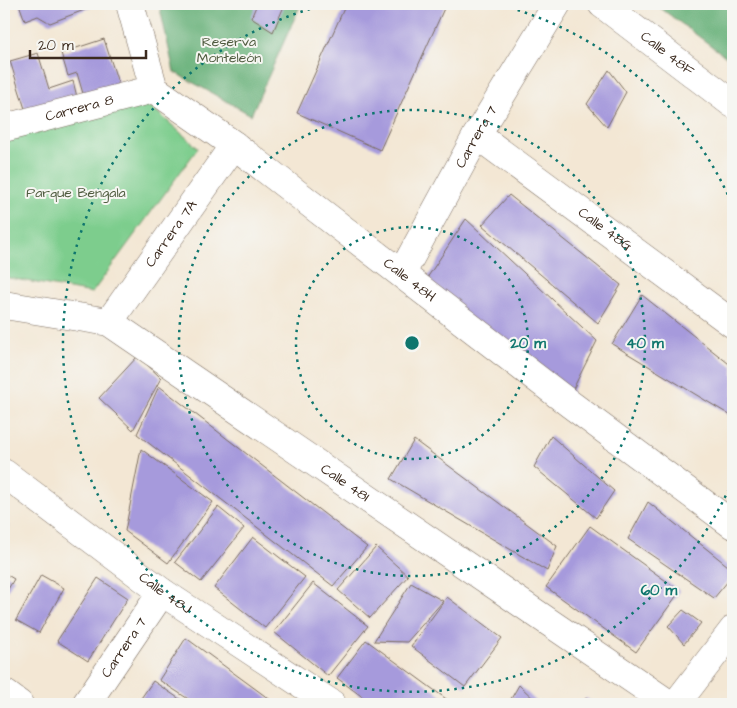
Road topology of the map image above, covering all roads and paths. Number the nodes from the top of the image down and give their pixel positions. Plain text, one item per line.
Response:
1 (130, 4) edge
2 (557, 4) edge
3 (602, 4) edge
4 (154, 89) junction
5 (733, 104) edge
6 (4, 128) edge
7 (477, 135) junction
8 (234, 145) junction
9 (402, 273) junction
10 (4, 305) edge
11 (109, 322) junction
12 (733, 324) edge
13 (4, 473) edge
14 (733, 525) edge
15 (162, 592) junction
16 (733, 630) edge
17 (4, 693) edge
18 (18, 704) edge
19 (86, 704) edge
20 (332, 704) edge
21 (669, 704) edge
22 (676, 704) edge

1 - 4 street
2 - 7 street, Carrera 7
3 - 5 street, Calle 48F
4 - 6 street, Carrera 8
4 - 8 street, Calle 48H
7 - 9 street, Carrera 7
7 - 12 street, Calle 48G
8 - 9 street, Calle 48H
8 - 11 street, Carrera 7A
9 - 14 street, Calle 48H
10 - 11 street, Calle 48I
11 - 21 street, Calle 48I
13 - 15 street, Calle 48J
15 - 19 street, Carrera 7
15 - 20 street, Calle 48J
16 - 22 street
17 - 18 street

